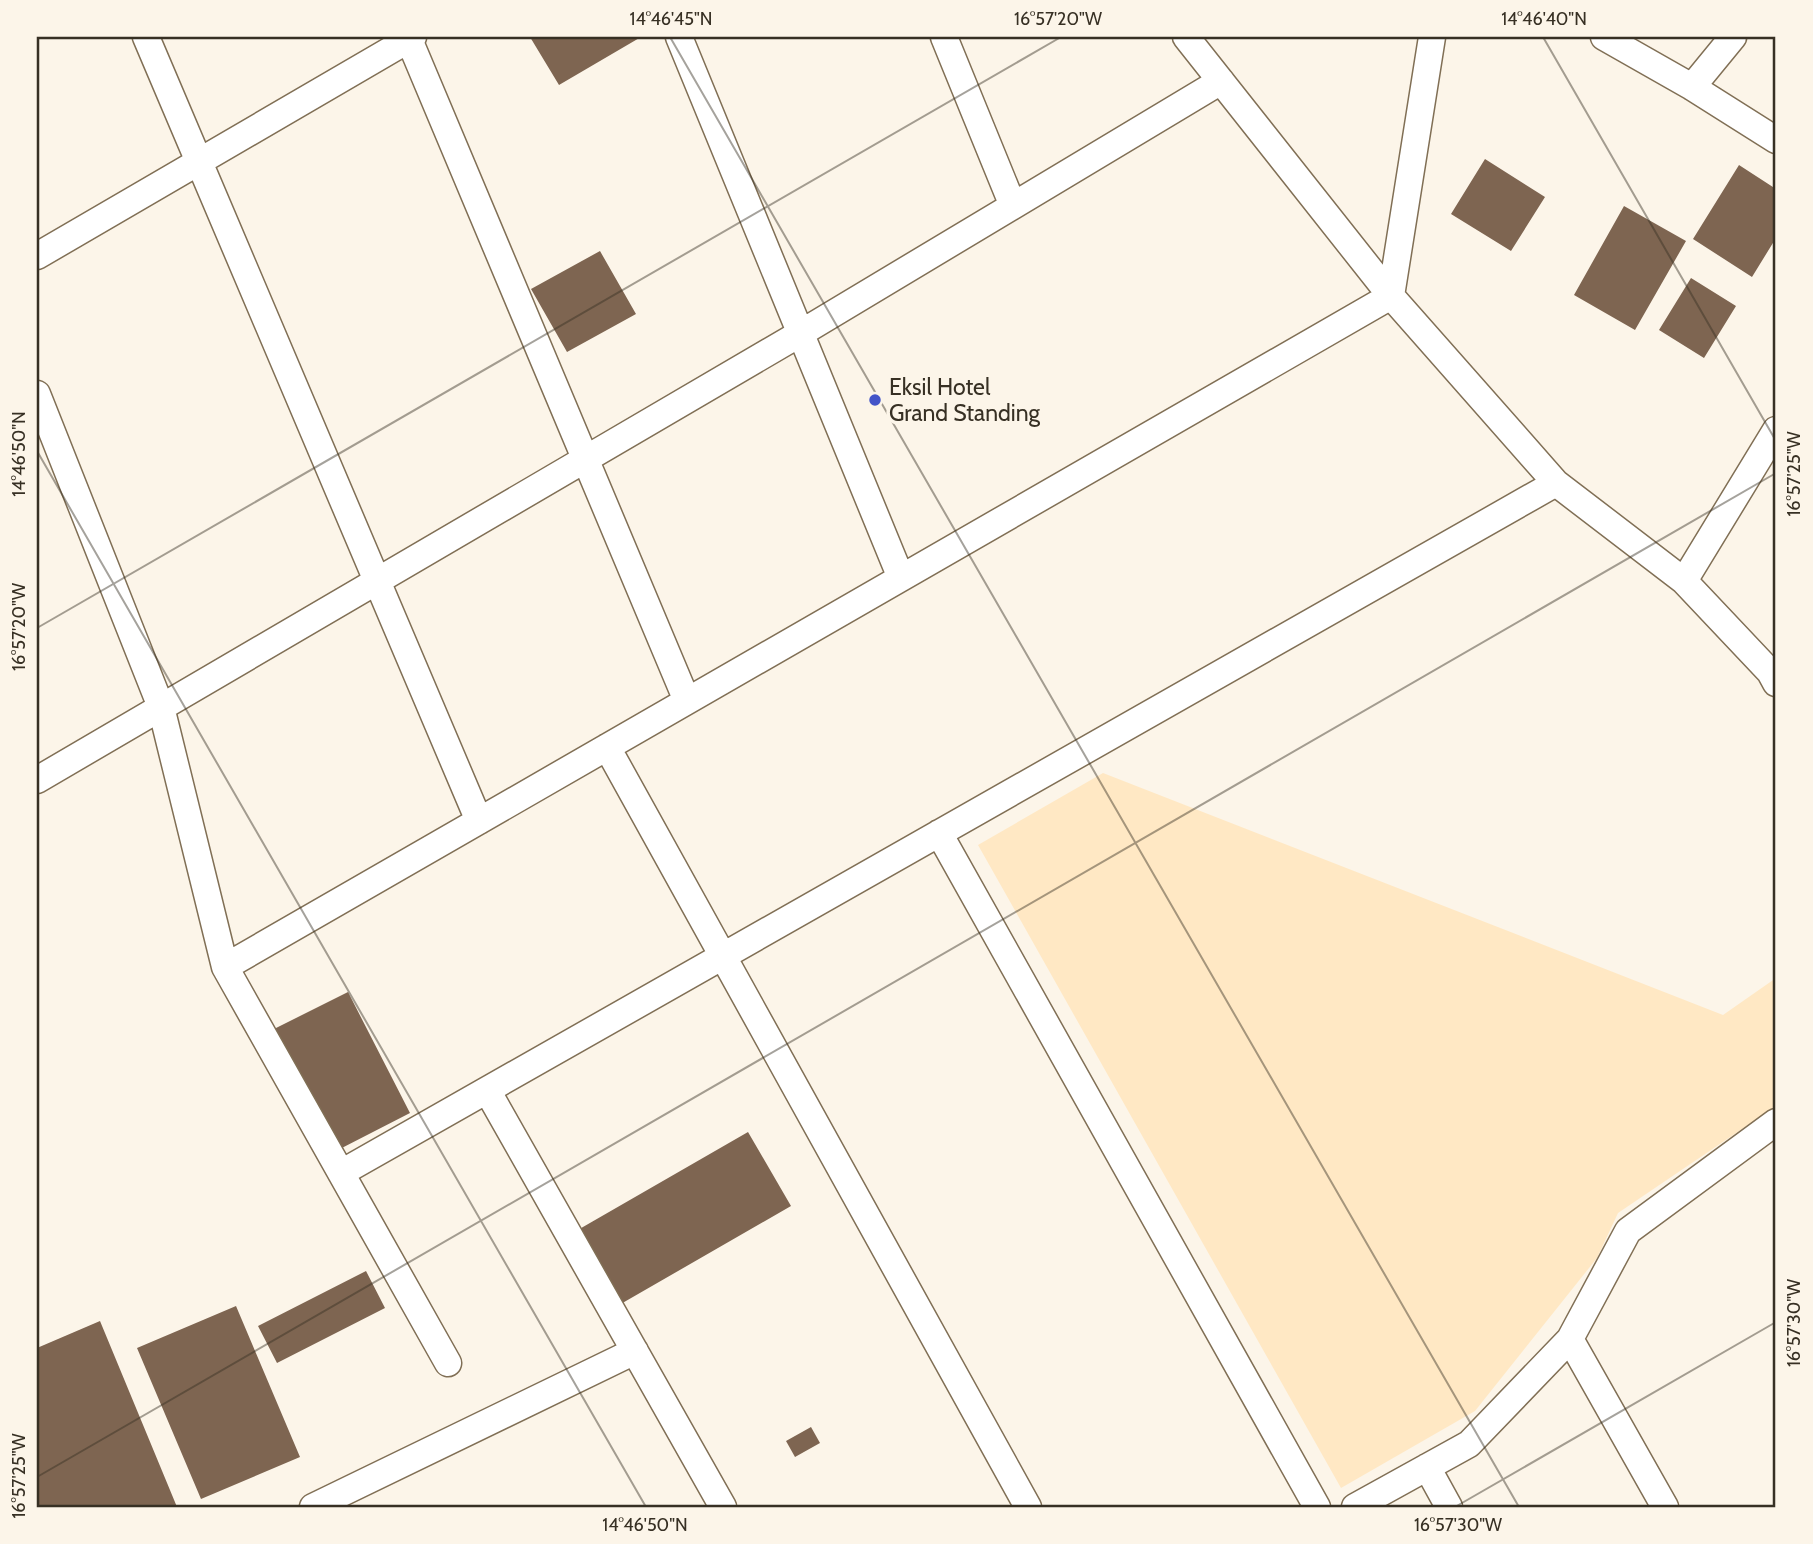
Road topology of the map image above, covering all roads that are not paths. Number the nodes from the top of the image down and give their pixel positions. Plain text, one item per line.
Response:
1 (146, 37) edge
2 (679, 37) edge
3 (944, 37) edge
4 (1186, 37) edge
5 (1432, 37) edge
6 (1604, 37) edge
7 (1733, 37) edge
8 (410, 38) edge
9 (1221, 81) junction
10 (1692, 87) junction
11 (1776, 140) edge
12 (199, 162) junction
13 (1013, 206) junction
14 (37, 256) edge
15 (1391, 296) junction
16 (801, 332) junction
17 (37, 394) edge
18 (1775, 436) edge
19 (585, 458) junction
20 (1556, 483) junction
21 (901, 578) junction
22 (377, 581) junction
23 (1684, 581) junction
24 (1776, 683) edge
25 (687, 701) junction
26 (161, 707) junction
27 (607, 747) junction
28 (37, 780) edge
29 (479, 821) junction
30 (939, 833) junction
31 (723, 956) junction
32 (225, 967) junction
33 (487, 1090) junction
34 (1776, 1122) edge
35 (341, 1173) junction
36 (1570, 1339) junction
37 (635, 1352) junction
38 (447, 1363) dead end
39 (1427, 1467) junction
40 (313, 1507) edge
41 (723, 1507) edge
42 (1028, 1507) edge
43 (1317, 1507) edge
44 (1355, 1507) edge
45 (1449, 1507) edge
46 (1665, 1507) edge

1 - 12 street
2 - 16 street
3 - 13 street
4 - 9 street
5 - 15 street
6 - 10 street
7 - 10 street
8 - 12 street
8 - 19 street
9 - 13 street
9 - 15 street
10 - 11 street
12 - 14 street
12 - 22 street
13 - 16 street
15 - 20 street
15 - 21 street
16 - 19 street
16 - 21 street
17 - 26 street
18 - 23 street
19 - 22 street
19 - 25 street
20 - 23 street
20 - 30 street
21 - 25 street
22 - 26 street
22 - 29 street
23 - 24 street
25 - 27 street
26 - 28 street
26 - 32 street
27 - 29 street
27 - 31 street
29 - 32 street
30 - 31 street
30 - 43 street
31 - 33 street
31 - 42 street
32 - 35 street
33 - 35 street
33 - 37 street
34 - 36 street
35 - 38 street
36 - 39 street
36 - 46 street
37 - 40 street
37 - 41 street
39 - 44 street
39 - 45 street

